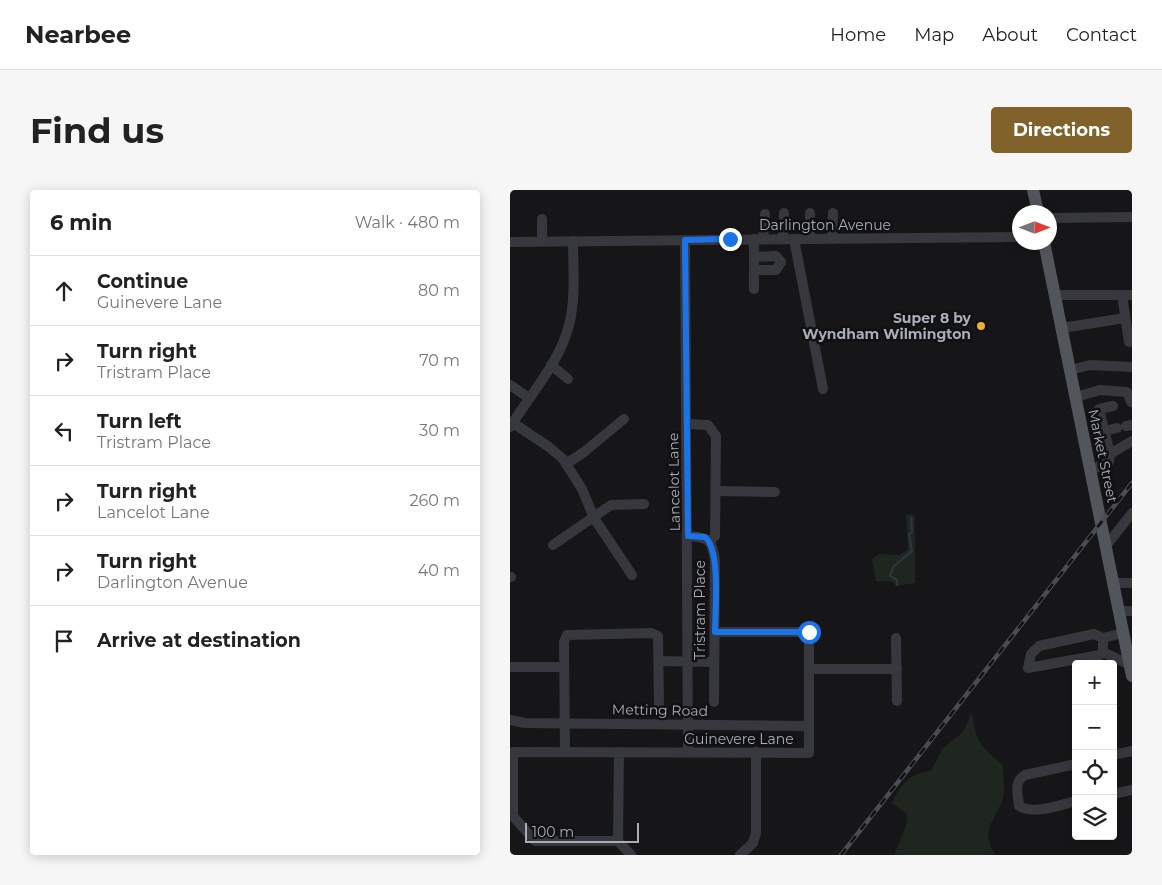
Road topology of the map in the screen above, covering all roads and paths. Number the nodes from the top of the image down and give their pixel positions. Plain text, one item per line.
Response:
1 (1033, 190) edge
2 (1036, 205) edge
3 (784, 213) dead end
4 (810, 213) dead end
5 (833, 213) dead end
6 (766, 214) dead end
7 (1132, 217) edge
8 (542, 218) dead end
9 (1057, 218) edge
10 (1012, 237) edge
11 (758, 239) junction
12 (788, 239) junction
13 (810, 239) junction
14 (832, 239) junction
15 (685, 240) junction
16 (542, 241) junction
17 (573, 241) junction
18 (510, 242) edge
19 (1046, 250) edge
20 (754, 257) junction
21 (754, 270) junction
22 (754, 289) dead end
23 (1055, 295) junction
24 (1127, 295) edge
25 (1126, 318) junction
26 (1062, 328) junction
27 (1129, 342) dead end
28 (551, 365) junction
29 (1132, 368) edge
30 (1070, 370) junction
31 (568, 379) dead end
32 (510, 386) edge
33 (823, 389) dead end
34 (1095, 391) junction
35 (1076, 397) junction
36 (529, 398) junction
37 (1127, 402) edge
38 (1099, 409) junction
39 (624, 419) dead end
40 (687, 424) junction
41 (511, 425) edge
42 (1125, 426) edge
43 (1104, 431) junction
44 (1132, 441) edge
45 (1110, 454) junction
46 (566, 464) junction
47 (1091, 470) junction
48 (716, 491) junction
49 (775, 492) dead end
50 (644, 504) dead end
51 (1132, 513) edge
52 (594, 518) junction
53 (688, 536) junction
54 (710, 541) junction
55 (553, 545) dead end
56 (1106, 546) junction
57 (632, 575) dead end
58 (1113, 583) junction
59 (1132, 583) edge
60 (1126, 611) edge
61 (715, 632) junction
62 (1123, 633) junction
63 (896, 638) dead end
64 (1103, 638) junction
65 (1104, 652) junction
66 (660, 661) junction
67 (689, 661) junction
68 (714, 662) junction
69 (564, 667) junction
70 (510, 668) edge
71 (809, 669) junction
72 (897, 669) junction
73 (1131, 670) edge
74 (897, 701) dead end
75 (714, 702) dead end
76 (659, 705) dead end
77 (510, 720) edge
78 (565, 723) junction
79 (689, 724) junction
80 (809, 726) junction
81 (1132, 751) edge
82 (565, 752) junction
83 (619, 752) junction
84 (688, 752) junction
85 (756, 752) junction
86 (1117, 754) edge
87 (1072, 765) edge
88 (1132, 790) edge
89 (1117, 793) edge
90 (1072, 803) edge
91 (618, 841) junction
92 (631, 855) edge
93 (740, 855) edge

1 - 2 main road
3 - 12 street
4 - 13 street
5 - 14 street
6 - 11 street
7 - 9 street
8 - 16 street
10 - 14 street, Darlington Avenue
11 - 12 street, Darlington Avenue
11 - 15 street, Darlington Avenue
11 - 20 street
12 - 13 street, Darlington Avenue
12 - 33 street
13 - 14 street, Darlington Avenue
15 - 17 street, Darlington Avenue
15 - 40 street, Lancelot Lane
16 - 17 street, Darlington Avenue
16 - 18 street, Darlington Avenue
17 - 28 street
19 - 23 main road, Market Street
20 - 21 street
20 - 21 street
21 - 22 street
23 - 24 street
23 - 26 main road, Market Street
24 - 25 street
25 - 26 street
25 - 27 street
26 - 30 main road, Market Street
28 - 31 street
28 - 36 street
29 - 30 street
30 - 35 main road, Market Street
32 - 36 street
34 - 35 street
34 - 37 street
34 - 38 street
35 - 47 main road, Market Street
36 - 41 street
37 - 38 street
38 - 43 street
39 - 46 street
40 - 48 street
40 - 53 street, Lancelot Lane
41 - 46 street
42 - 43 street
43 - 45 street
44 - 45 street
45 - 47 street
46 - 52 street
47 - 56 main road, Market Street
48 - 49 street
48 - 54 street
50 - 52 street
51 - 56 street
52 - 55 street
52 - 57 street
53 - 54 street, Tristram Place
53 - 67 street, Lancelot Lane
54 - 61 street, Tristram Place
56 - 58 main road, Market Street
58 - 59 street
58 - 60 main road, Market Street
60 - 62 main road, Market Street
61 - 68 street, Tristram Place
61 - 71 street, Guinevere Lane
62 - 64 street
62 - 73 main road, Market Street
63 - 72 street
64 - 65 street
64 - 65 street
65 - 73 street
66 - 67 street
66 - 69 street
66 - 76 street
67 - 68 street
67 - 79 street, Lancelot Lane
68 - 75 street, Tristram Place
69 - 70 street
69 - 78 street
71 - 72 street
71 - 80 street, Guinevere Lane
72 - 74 street
77 - 78 street, Metting Road
78 - 79 street, Metting Road
78 - 82 street
79 - 80 street, Metting Road
79 - 84 street, Lancelot Lane
80 - 85 street, Guinevere Lane
81 - 86 street
82 - 83 street, Guinevere Lane
82 - 91 street, Guinevere Lane
83 - 84 street, Guinevere Lane
83 - 91 street
84 - 85 street, Guinevere Lane
85 - 93 street
87 - 90 street
88 - 89 street
91 - 92 street

